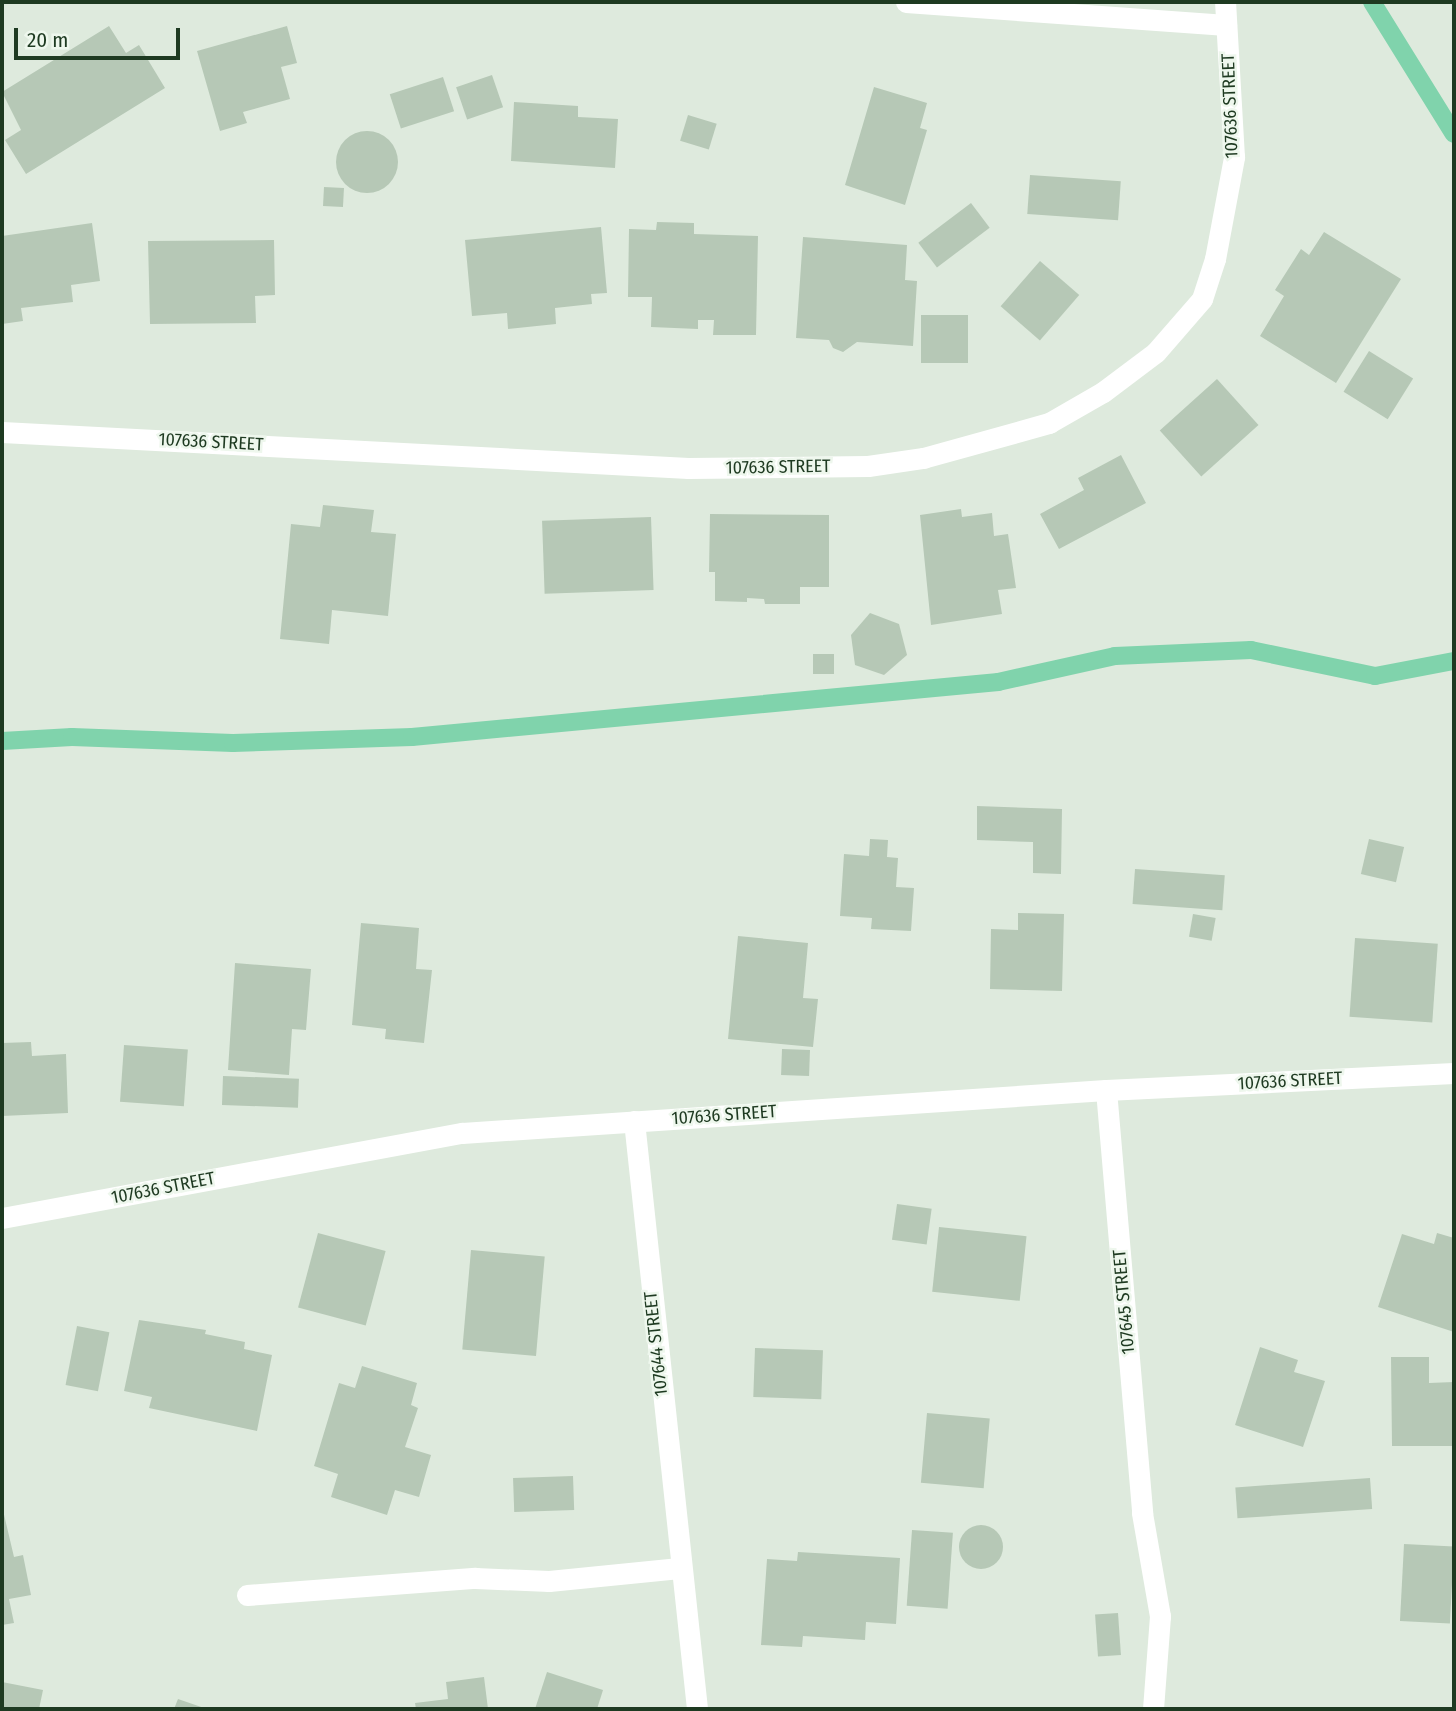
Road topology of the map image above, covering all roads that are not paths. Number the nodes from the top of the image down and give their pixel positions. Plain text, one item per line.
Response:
1 (906, 2) edge
2 (1225, 2) edge
3 (1226, 25) junction
4 (2, 432) edge
5 (1454, 1073) edge
6 (1106, 1090) junction
7 (634, 1121) junction
8 (2, 1218) edge
9 (679, 1568) junction
10 (247, 1595) dead end
11 (697, 1709) edge
12 (1153, 1709) edge

1 - 3 street
2 - 3 street, 107636 STREET
3 - 4 street, 107636 STREET
5 - 6 street, 107636 STREET
6 - 7 street, 107636 STREET
6 - 12 street, 107645 STREET
7 - 8 street, 107636 STREET
7 - 9 street, 107644 STREET
9 - 10 street
9 - 11 street, 107644 STREET

